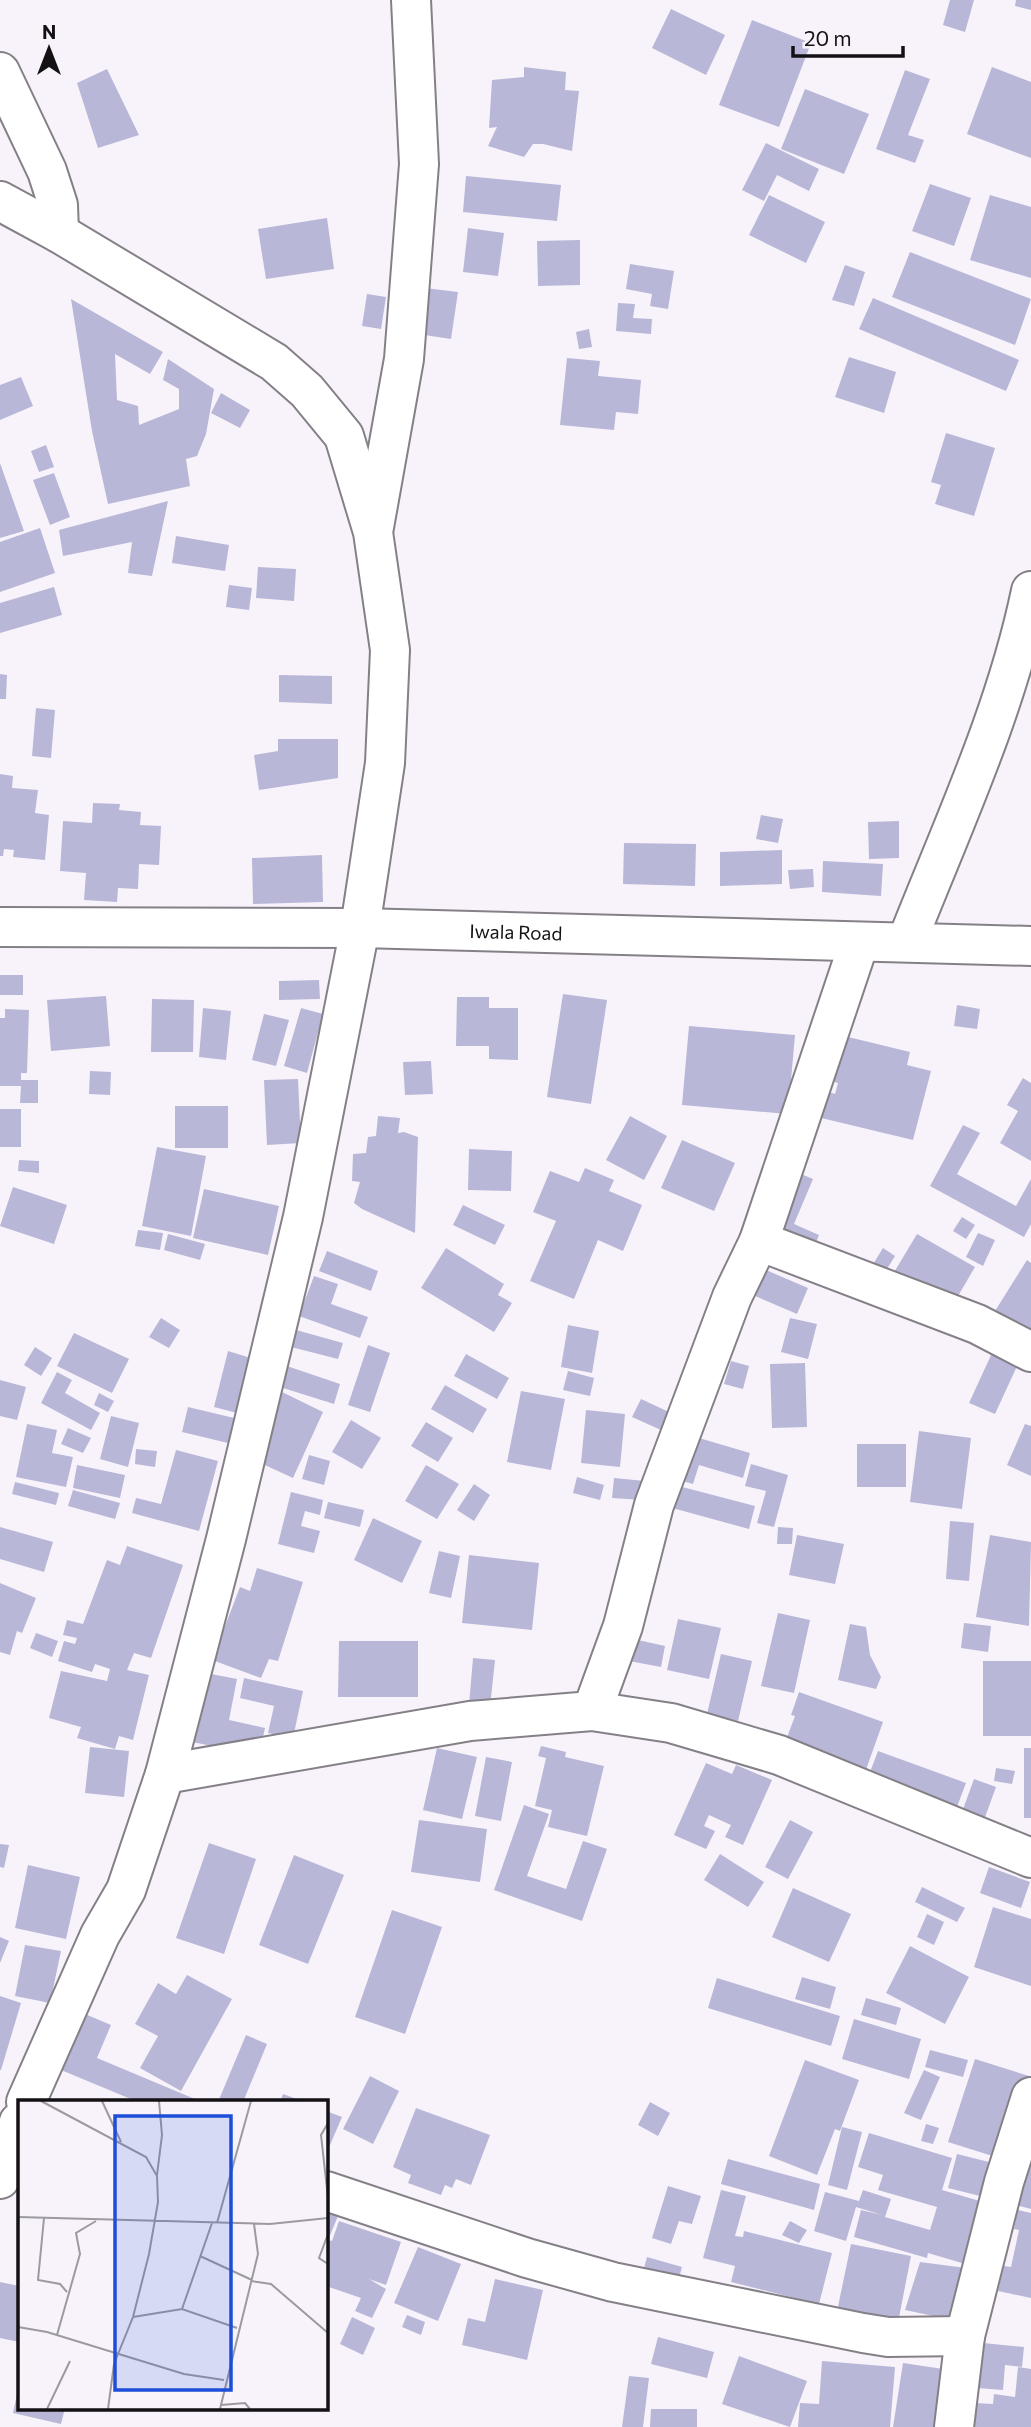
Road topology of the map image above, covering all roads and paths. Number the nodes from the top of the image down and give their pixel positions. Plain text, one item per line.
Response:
1 (411, 0) edge
2 (0, 72) edge
3 (0, 201) edge
4 (59, 233) junction
5 (373, 532) junction
6 (1031, 590) edge
7 (1026, 631) edge
8 (0, 927) edge
9 (360, 928) junction
10 (907, 942) junction
11 (859, 943) junction
12 (1031, 946) edge
13 (759, 1241) junction
14 (1031, 1352) edge
15 (592, 1711) junction
16 (165, 1774) junction
17 (1031, 1858) edge
18 (0, 2095) edge
19 (1031, 2097) edge
20 (27, 2100) edge
21 (18, 2101) edge
22 (18, 2125) edge
23 (0, 2179) edge
24 (327, 2191) edge
25 (965, 2336) junction
26 (954, 2427) edge

1 - 5 street
2 - 4 street
3 - 4 street
4 - 5 street
5 - 9 street
6 - 7 street
7 - 10 street
8 - 9 street, Iwala Road
9 - 11 street, Iwala Road
9 - 16 street
10 - 11 street, Iwala Road
10 - 12 street, Iwala Road
11 - 13 street
13 - 14 street
13 - 15 street
15 - 16 street
15 - 17 street
16 - 20 street
18 - 21 street
19 - 25 street
22 - 23 street
24 - 25 street
25 - 26 street

